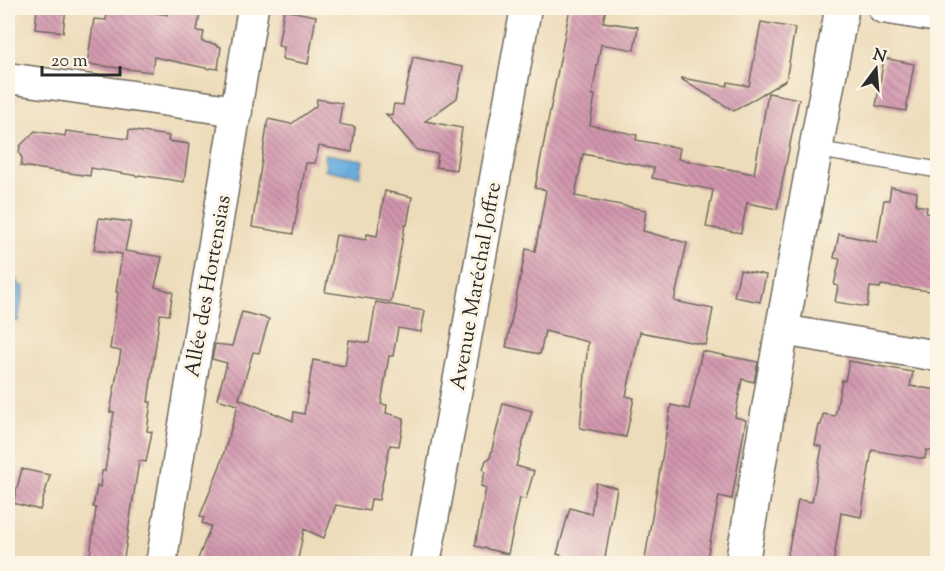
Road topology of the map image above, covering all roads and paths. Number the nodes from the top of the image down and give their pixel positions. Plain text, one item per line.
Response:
1 (253, 8) edge
2 (526, 8) edge
3 (842, 8) edge
4 (883, 8) edge
5 (938, 17) edge
6 (8, 78) edge
7 (237, 111) junction
8 (816, 149) junction
9 (938, 170) edge
10 (782, 330) junction
11 (938, 356) edge
12 (161, 564) edge
13 (425, 564) edge
14 (742, 564) edge

1 - 7 street, Allée des Hortensias
2 - 13 street, Avenue Maréchal Joffre
3 - 8 street
4 - 5 street
6 - 7 street
7 - 12 street, Allée des Hortensias
8 - 9 lane
8 - 10 street
10 - 11 street
10 - 14 street

